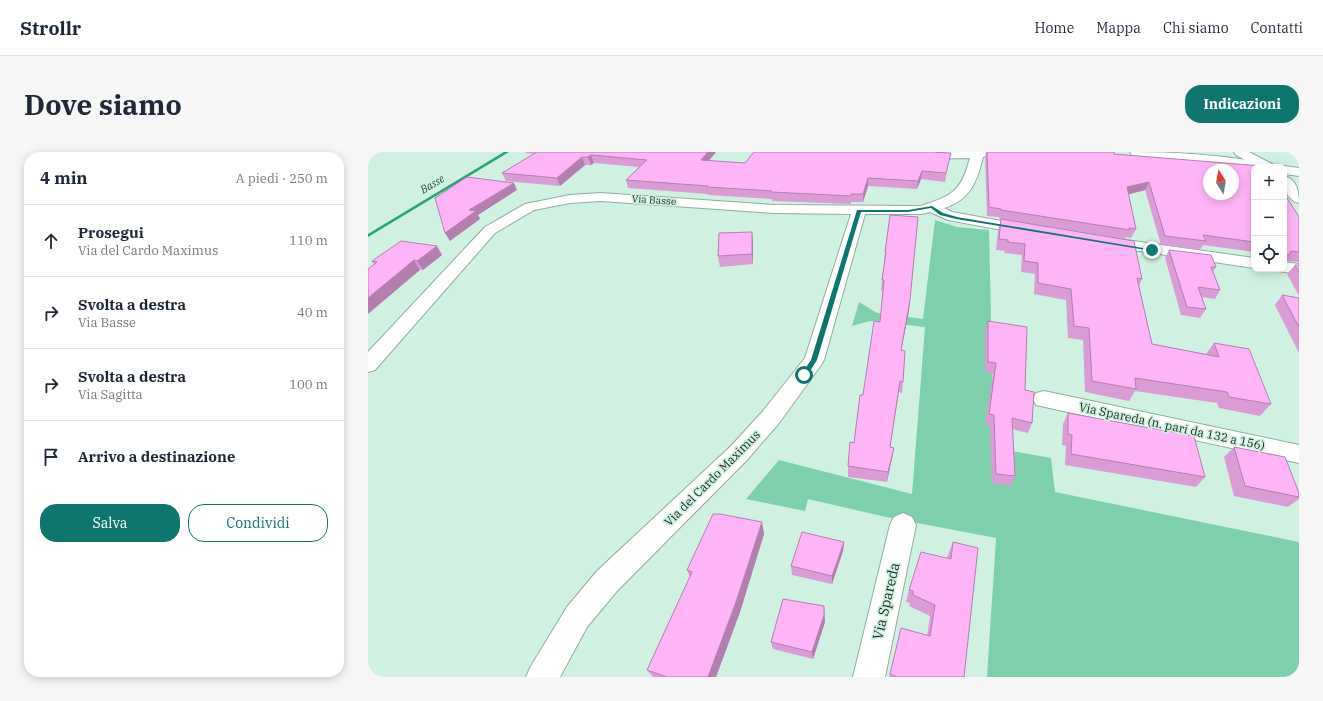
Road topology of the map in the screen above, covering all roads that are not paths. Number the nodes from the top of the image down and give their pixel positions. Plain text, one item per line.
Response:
1 (1136, 152) edge
2 (1222, 152) edge
3 (1240, 152) edge
4 (982, 153) edge
5 (908, 156) edge
6 (1198, 157) junction
7 (1252, 164) edge
8 (1261, 164) edge
9 (1287, 170) edge
10 (1299, 172) edge
11 (1287, 184) edge
12 (1299, 199) edge
13 (932, 207) junction
14 (859, 211) junction
15 (1042, 232) edge
16 (1090, 240) edge
17 (1251, 263) edge
18 (1287, 267) edge
19 (1299, 269) edge
20 (368, 365) edge
21 (1044, 399) dead end
22 (1299, 454) edge
23 (903, 524) dead end
24 (542, 677) edge
25 (869, 677) edge

1 - 6 street
2 - 6 street
3 - 8 street
4 - 5 street
4 - 13 street, Via Basse
6 - 7 street
9 - 10 street
11 - 12 street
13 - 14 street, Via Basse
13 - 15 street
14 - 20 street, Via Basse
14 - 24 street, Via del Cardo Maximus
16 - 17 street
18 - 19 street
21 - 22 street, Via Spareda (n. pari da 132 a 156)
23 - 25 street, Via Spareda

